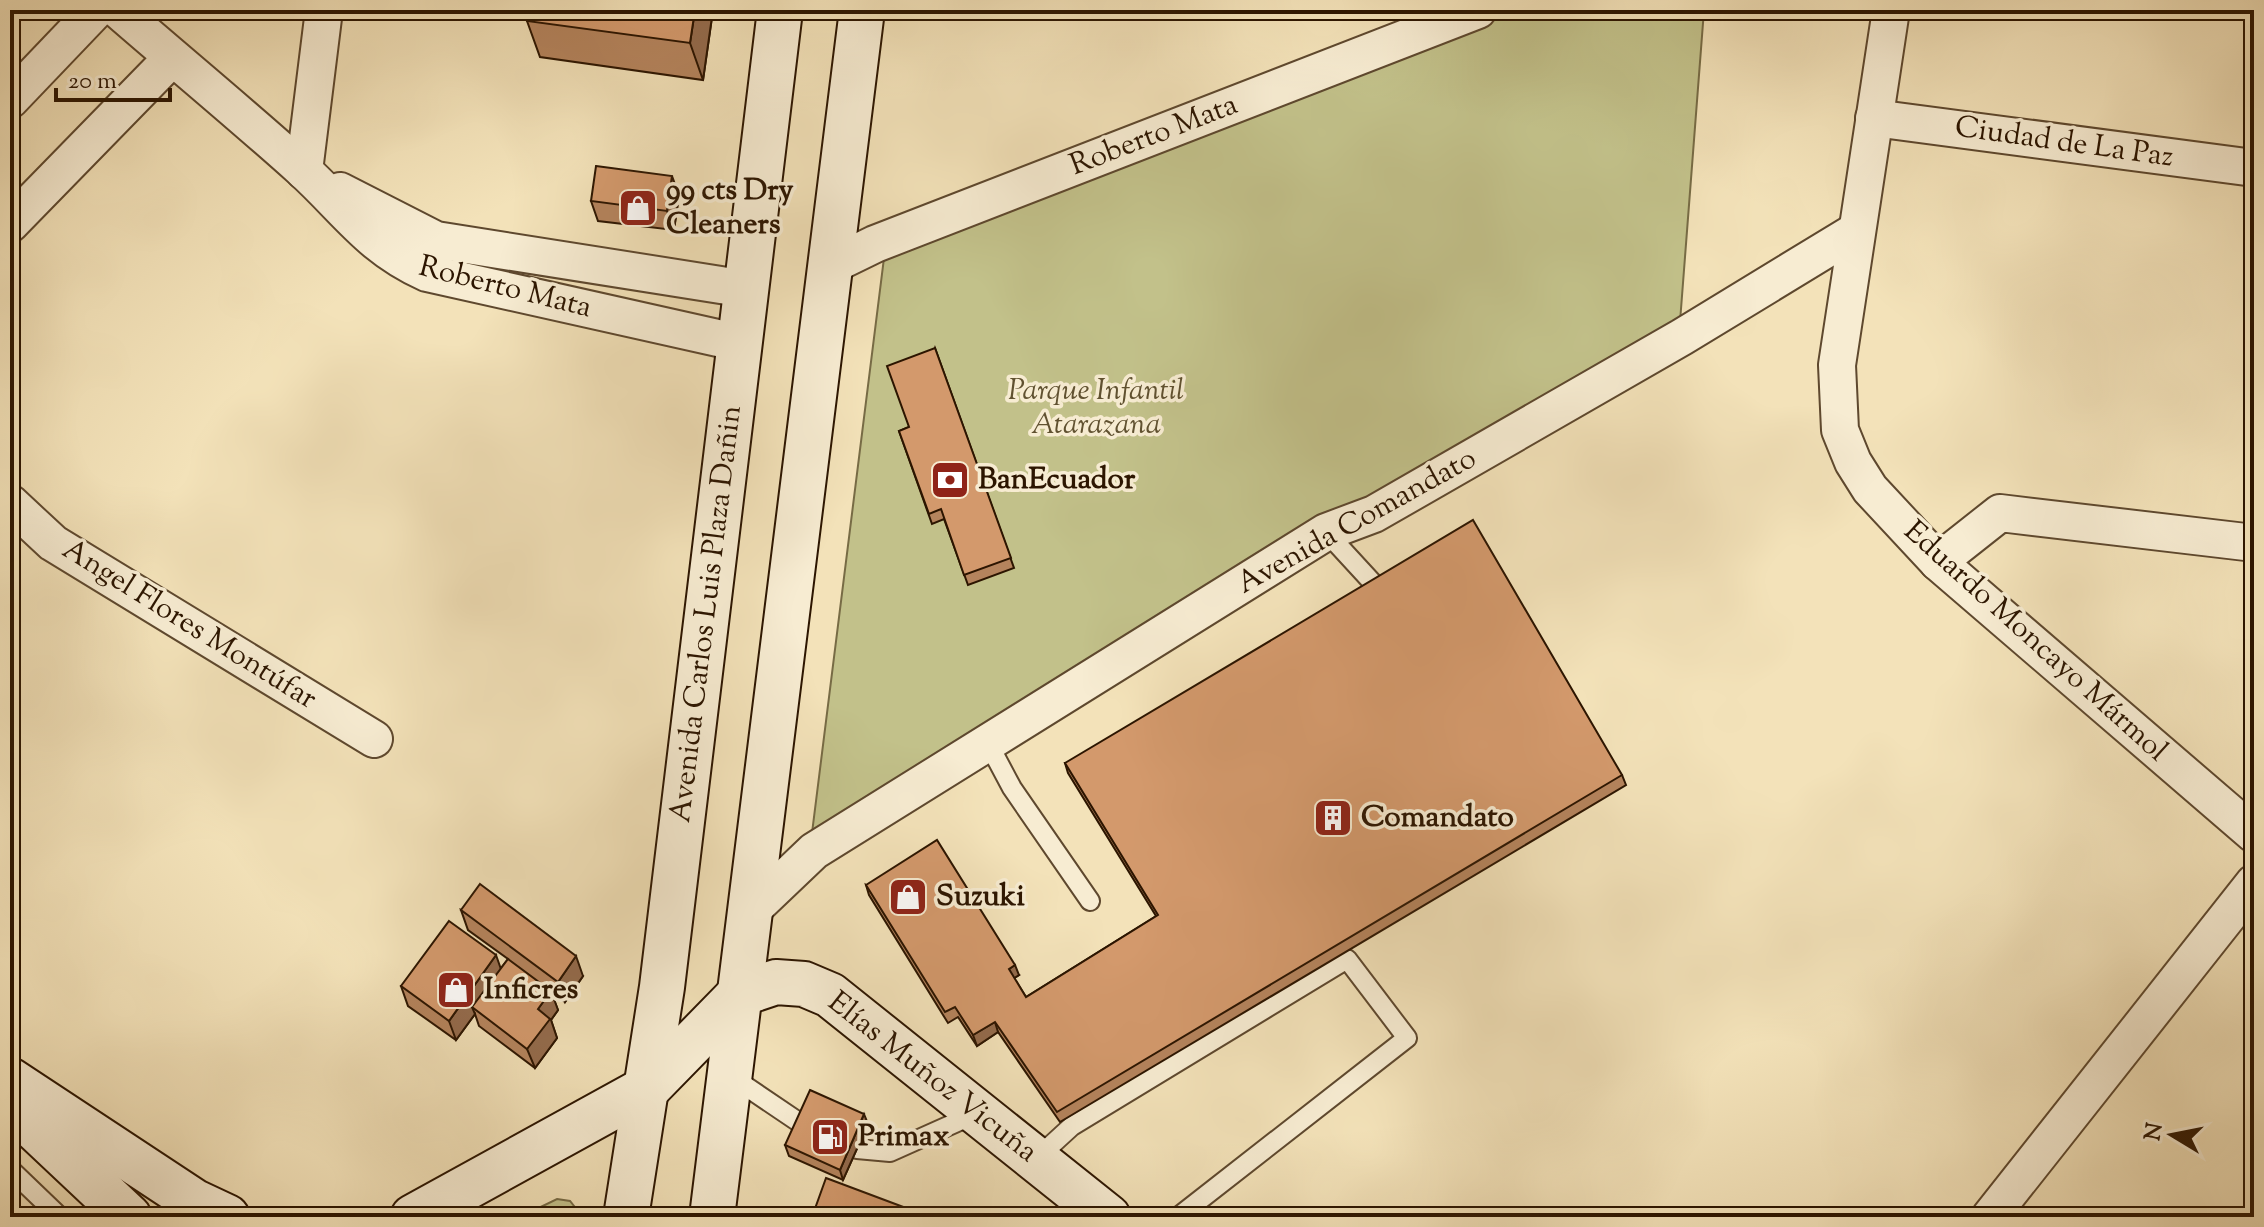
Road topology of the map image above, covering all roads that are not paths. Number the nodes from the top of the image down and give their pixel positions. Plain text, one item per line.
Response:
1 (96, 10) edge
2 (118, 10) edge
3 (324, 10) edge
4 (780, 10) edge
5 (862, 10) edge
6 (1478, 10) edge
7 (1891, 10) edge
8 (172, 58) junction
9 (10, 100) edge
10 (1874, 118) junction
11 (2254, 168) edge
12 (304, 171) junction
13 (10, 224) edge
14 (1856, 231) junction
15 (832, 265) junction
16 (746, 289) junction
17 (740, 343) junction
18 (10, 503) edge
19 (1326, 532) junction
20 (2254, 543) edge
21 (1938, 562) junction
22 (1394, 624) edge
23 (374, 739) dead end
24 (988, 743) junction
25 (2254, 834) edge
26 (2254, 883) edge
27 (1090, 901) dead end
28 (751, 911) junction
29 (740, 994) junction
30 (730, 1075) junction
31 (10, 1080) edge
32 (649, 1087) junction
33 (10, 1105) edge
34 (978, 1112) junction
35 (803, 1125) edge
36 (857, 1149) edge
37 (1036, 1159) junction
38 (10, 1169) edge
39 (721, 1208) edge
40 (1086, 1210) edge
41 (60, 1217) edge
42 (129, 1217) edge
43 (227, 1217) edge
44 (413, 1217) edge
45 (626, 1217) edge
46 (1178, 1217) edge
47 (1990, 1217) edge

1 - 9 street
2 - 8 street, Roberto Mata
3 - 12 street
4 - 16 main road, Avenida Carlos Luis Plaza Dañin
5 - 15 main road
6 - 15 street, Roberto Mata
7 - 10 street
8 - 12 street, Roberto Mata
8 - 13 street
10 - 11 street, Ciudad de La Paz
10 - 14 street
12 - 16 street, Roberto Mata
12 - 17 street, Roberto Mata
14 - 19 street, Avenida Comandato
14 - 21 street, Eduardo Moncayo Mármol
15 - 28 main road
16 - 17 main road, Avenida Carlos Luis Plaza Dañin
17 - 32 main road, Avenida Carlos Luis Plaza Dañin
18 - 23 street, Angel Flores Montúfar
19 - 22 lane
19 - 24 street, Avenida Comandato
20 - 21 street
21 - 25 street, Eduardo Moncayo Mármol
24 - 27 lane
24 - 28 street, Avenida Comandato
26 - 47 street
28 - 29 main road
29 - 30 main road
29 - 32 main road
29 - 34 main road, Elías Muñoz Vicuña
30 - 35 lane
30 - 39 main road
31 - 43 main road
32 - 44 main road
32 - 45 main road, Avenida Carlos Luis Plaza Dañin
33 - 42 main road
34 - 36 lane
34 - 37 main road, Elías Muñoz Vicuña
37 - 40 main road, Elías Muñoz Vicuña
37 - 46 lane
38 - 41 lane

